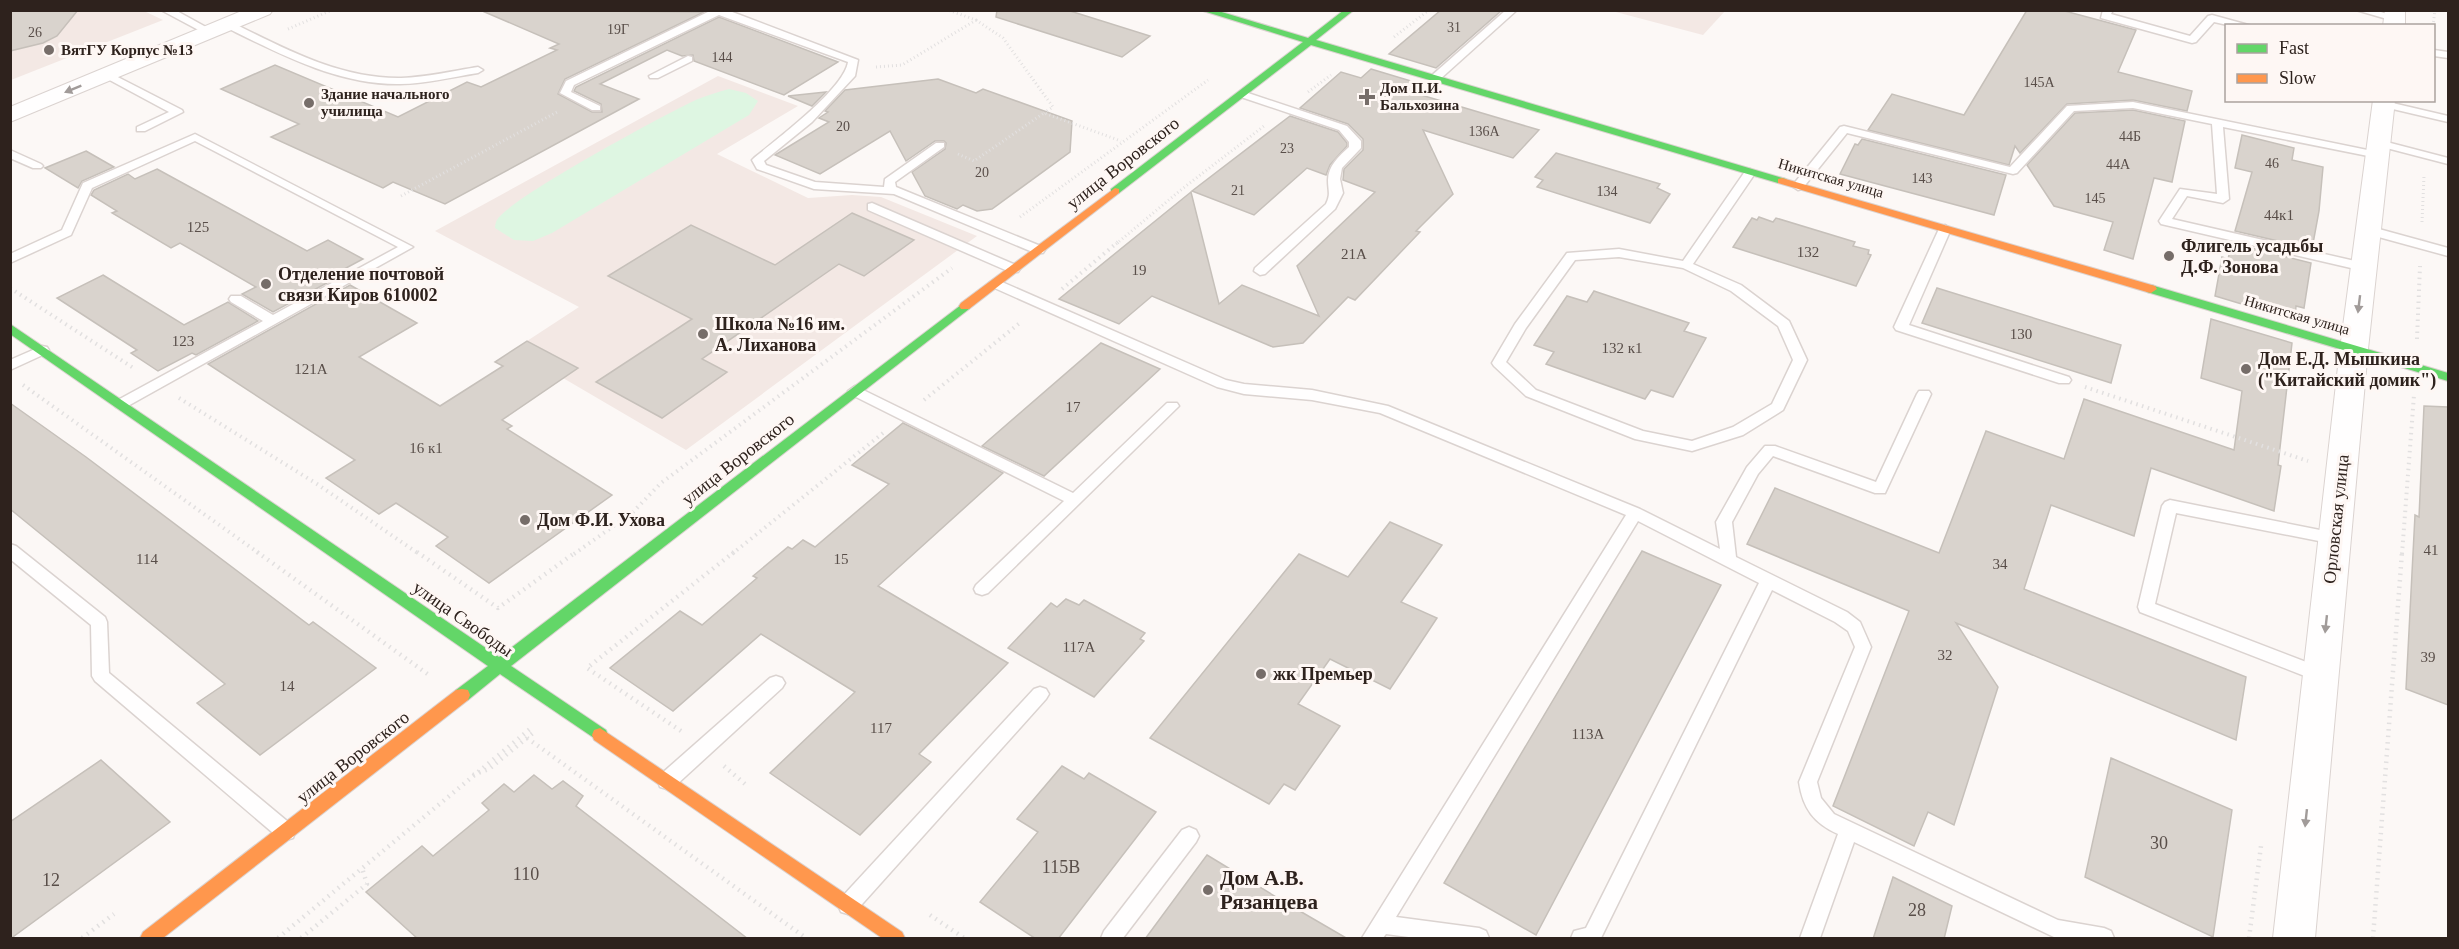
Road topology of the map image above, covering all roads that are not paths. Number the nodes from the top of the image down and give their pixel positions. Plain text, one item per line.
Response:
1 (165, 10) edge
2 (263, 10) edge
3 (1204, 10) edge
4 (1350, 10) edge
5 (1512, 10) edge
6 (2108, 10) edge
7 (2361, 10) edge
8 (2394, 18) edge
9 (2238, 24) edge
10 (219, 29) junction
11 (1309, 42) junction
12 (688, 59) dead end
13 (478, 70) dead end
14 (108, 75) junction
15 (654, 76) dead end
16 (1434, 79) junction
17 (1242, 94) junction
18 (2384, 102) edge
19 (596, 108) dead end
20 (10, 115) edge
21 (2448, 119) edge
22 (2217, 122) junction
23 (141, 129) dead end
24 (940, 145) dead end
25 (2378, 149) junction
26 (10, 153) edge
27 (2448, 161) edge
28 (37, 166) dead end
29 (1750, 172) junction
30 (1798, 186) junction
31 (890, 190) junction
32 (872, 207) dead end
33 (1945, 229) junction
34 (2368, 230) junction
35 (1039, 250) junction
36 (2448, 252) edge
37 (10, 259) edge
38 (1686, 265) junction
39 (2364, 267) junction
40 (1014, 269) junction
41 (1260, 271) dead end
42 (995, 284) junction
43 (236, 299) dead end
44 (273, 321) junction
45 (10, 328) edge
46 (2354, 349) junction
47 (42, 350) junction
48 (10, 366) edge
49 (2448, 377) edge
50 (2064, 380) road end
51 (855, 391) junction
52 (1924, 394) dead end
53 (121, 404) junction
54 (1172, 406) dead end
55 (1074, 500) junction
56 (1635, 513) junction
57 (2334, 538) junction
58 (10, 550) edge
59 (1729, 561) junction
60 (1768, 582) junction
61 (982, 589) dead end
62 (499, 666) junction
63 (2321, 675) junction
64 (776, 683) dead end
65 (1040, 694) dead end
66 (667, 781) junction
67 (1849, 830) junction
68 (286, 832) junction
69 (1189, 836) dead end
70 (848, 905) junction
71 (1377, 931) edge
72 (149, 939) edge
73 (896, 939) edge
74 (1112, 939) edge
75 (1479, 939) edge
76 (1581, 939) edge
77 (1810, 939) edge
78 (2104, 939) edge
79 (2294, 939) edge

1 - 10 lane
2 - 10 street
3 - 11 street, Никитская улица
4 - 11 street, улица Воровского
5 - 16 lane
6 - 9 lane
7 - 8 lane
10 - 13 lane
10 - 14 street
11 - 16 street, Никитская улица
11 - 17 street, улица Воровского
12 - 15 lane
14 -> 20 street
14 - 23 lane
16 - 29 street, Никитская улица
17 - 35 street, улица Воровского
17 - 41 lane
18 - 21 lane
18 - 25 street, Орловская улица
19 - 31 lane
22 - 25 lane
22 - 30 lane
22 - 39 lane
24 - 31 lane
25 - 27 lane
25 - 34 street, Орловская улица
26 - 28 lane
29 - 30 street, Никитская улица
29 - 38 lane
30 - 33 street, Никитская улица
31 - 35 lane
32 - 40 lane
33 - 46 street, Никитская улица
33 - 50 lane
34 - 36 lane
34 - 39 street, Орловская улица
35 - 40 street, улица Воровского
37 - 44 lane
38 - 38 lane
39 -> 46 street, Орловская улица
40 - 42 street, улица Воровского
42 - 51 street, улица Воровского
42 - 56 lane
43 - 44 lane
44 - 53 lane
45 - 47 street, улица Свободы
46 - 49 street, Никитская улица
46 - 57 street, Орловская улица
47 - 48 lane
47 - 53 street, улица Свободы
51 - 55 lane
51 - 62 street, улица Воровского
52 - 59 lane
53 - 62 street, улица Свободы
54 - 55 lane
55 - 61 lane
56 - 59 lane
56 - 71 lane
57 -> 63 street, Орловская улица
57 - 63 lane
58 - 68 lane
59 - 60 lane
60 - 67 lane
60 - 76 lane
62 - 66 street, улица Свободы
62 - 68 street, улица Воровского
63 -> 79 street, Орловская улица
64 - 66 lane
65 - 70 lane
66 - 70 street, улица Свободы
67 - 77 lane
67 - 78 lane
68 - 72 street, улица Воровского
69 - 74 lane
70 - 73 street, улица Свободы
71 - 75 lane

